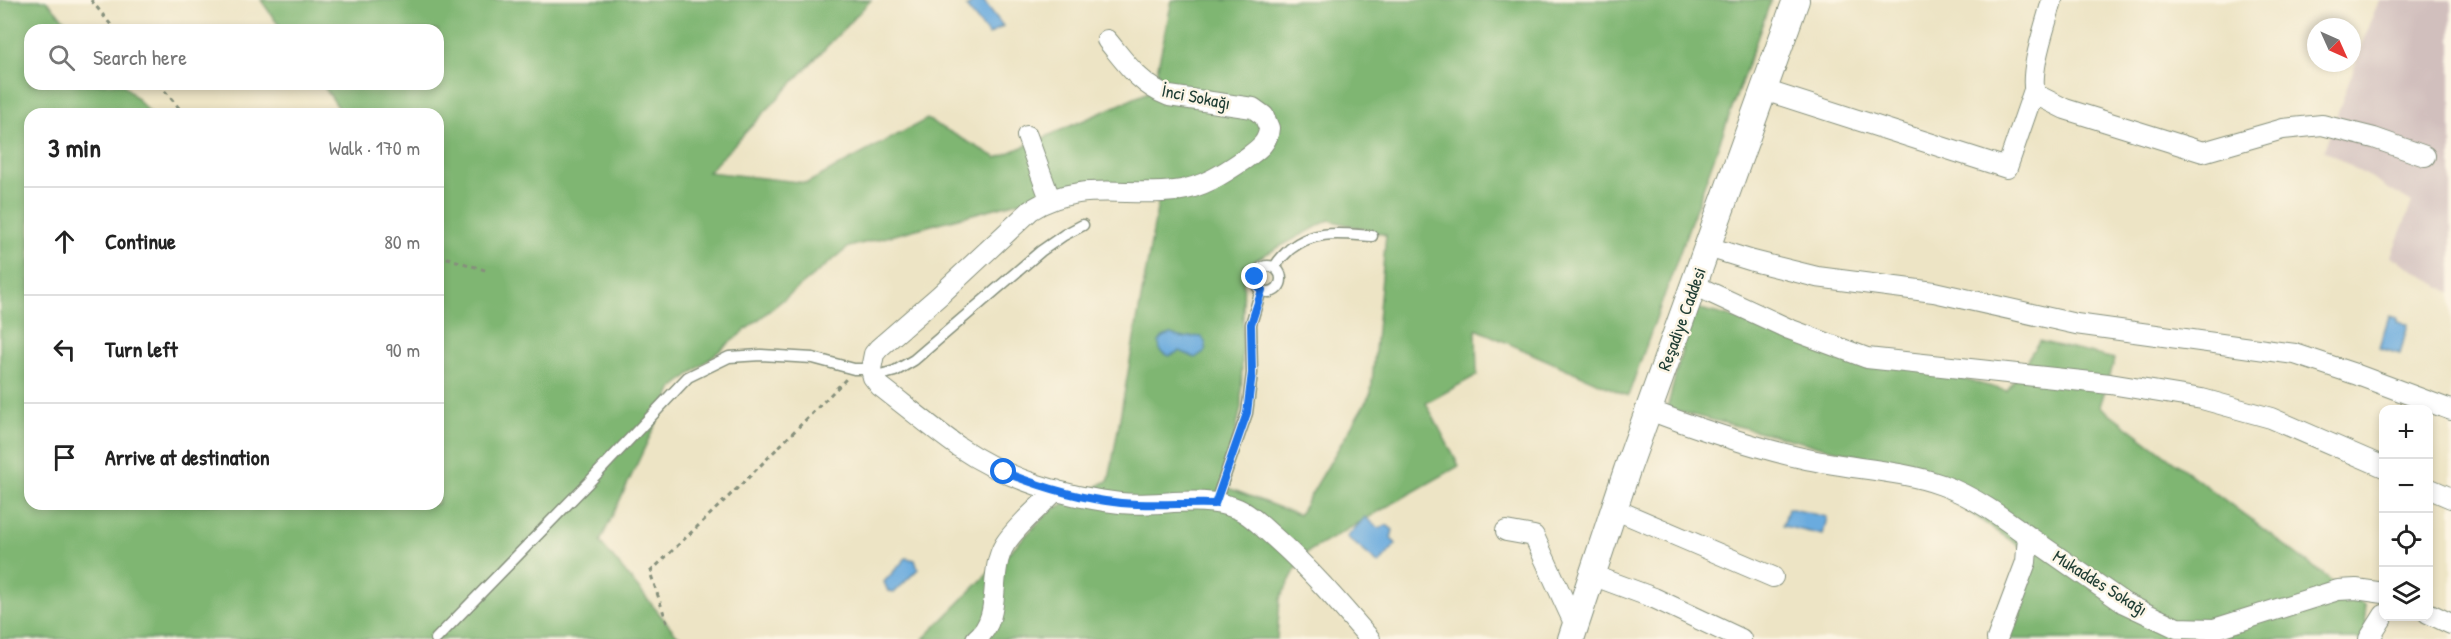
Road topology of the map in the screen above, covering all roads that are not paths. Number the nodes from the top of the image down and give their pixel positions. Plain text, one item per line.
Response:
1 (1797, 0) edge
2 (2052, 0) edge
3 (1107, 40) dead end
4 (1764, 90) junction
5 (2034, 90) junction
6 (1027, 136) dead end
7 (2425, 156) dead end
8 (1050, 199) junction
9 (1083, 225) dead end
10 (1372, 236) dead end
11 (1708, 247) junction
12 (1275, 267) junction
13 (1694, 285) junction
14 (1262, 290) junction
15 (866, 372) junction
16 (1649, 410) junction
17 (2451, 410) edge
18 (2379, 465) edge
19 (1056, 490) junction
20 (2433, 490) edge
21 (2451, 498) edge
22 (1215, 504) junction
23 (1614, 509) junction
24 (1506, 531) dead end
25 (2028, 537) junction
26 (1592, 575) junction
27 (1773, 577) dead end
28 (2379, 593) edge
29 (2433, 615) edge
30 (2380, 621) edge
31 (2451, 624) edge
32 (1573, 632) edge
33 (436, 639) edge
34 (976, 639) edge
35 (1370, 639) edge
36 (1741, 639) edge
37 (1997, 639) edge
38 (2369, 639) edge

1 - 4 street, Reşadiye Caddesi
2 - 5 street
3 - 8 street, İnci Sokağı
4 - 5 street
4 - 11 street, Reşadiye Caddesi
5 - 7 street
6 - 8 street
8 - 15 street
9 - 15 lane
10 - 12 lane
11 - 13 street, Reşadiye Caddesi
11 - 17 street
12 - 14 lane
12 - 14 lane
13 - 16 street, Reşadiye Caddesi
13 - 18 street
14 - 22 lane
15 - 19 street
15 - 33 lane
16 - 23 street, Reşadiye Caddesi
16 - 25 street, Mukaddes Sokağı
19 - 22 street
19 - 34 street
20 - 21 street
22 - 35 street
23 - 26 street, Reşadiye Caddesi
23 - 27 street
24 - 32 street
25 - 28 street, Mukaddes Sokağı
25 - 37 street
26 - 32 street, Reşadiye Caddesi
26 - 36 street
29 - 31 street
30 - 38 street

